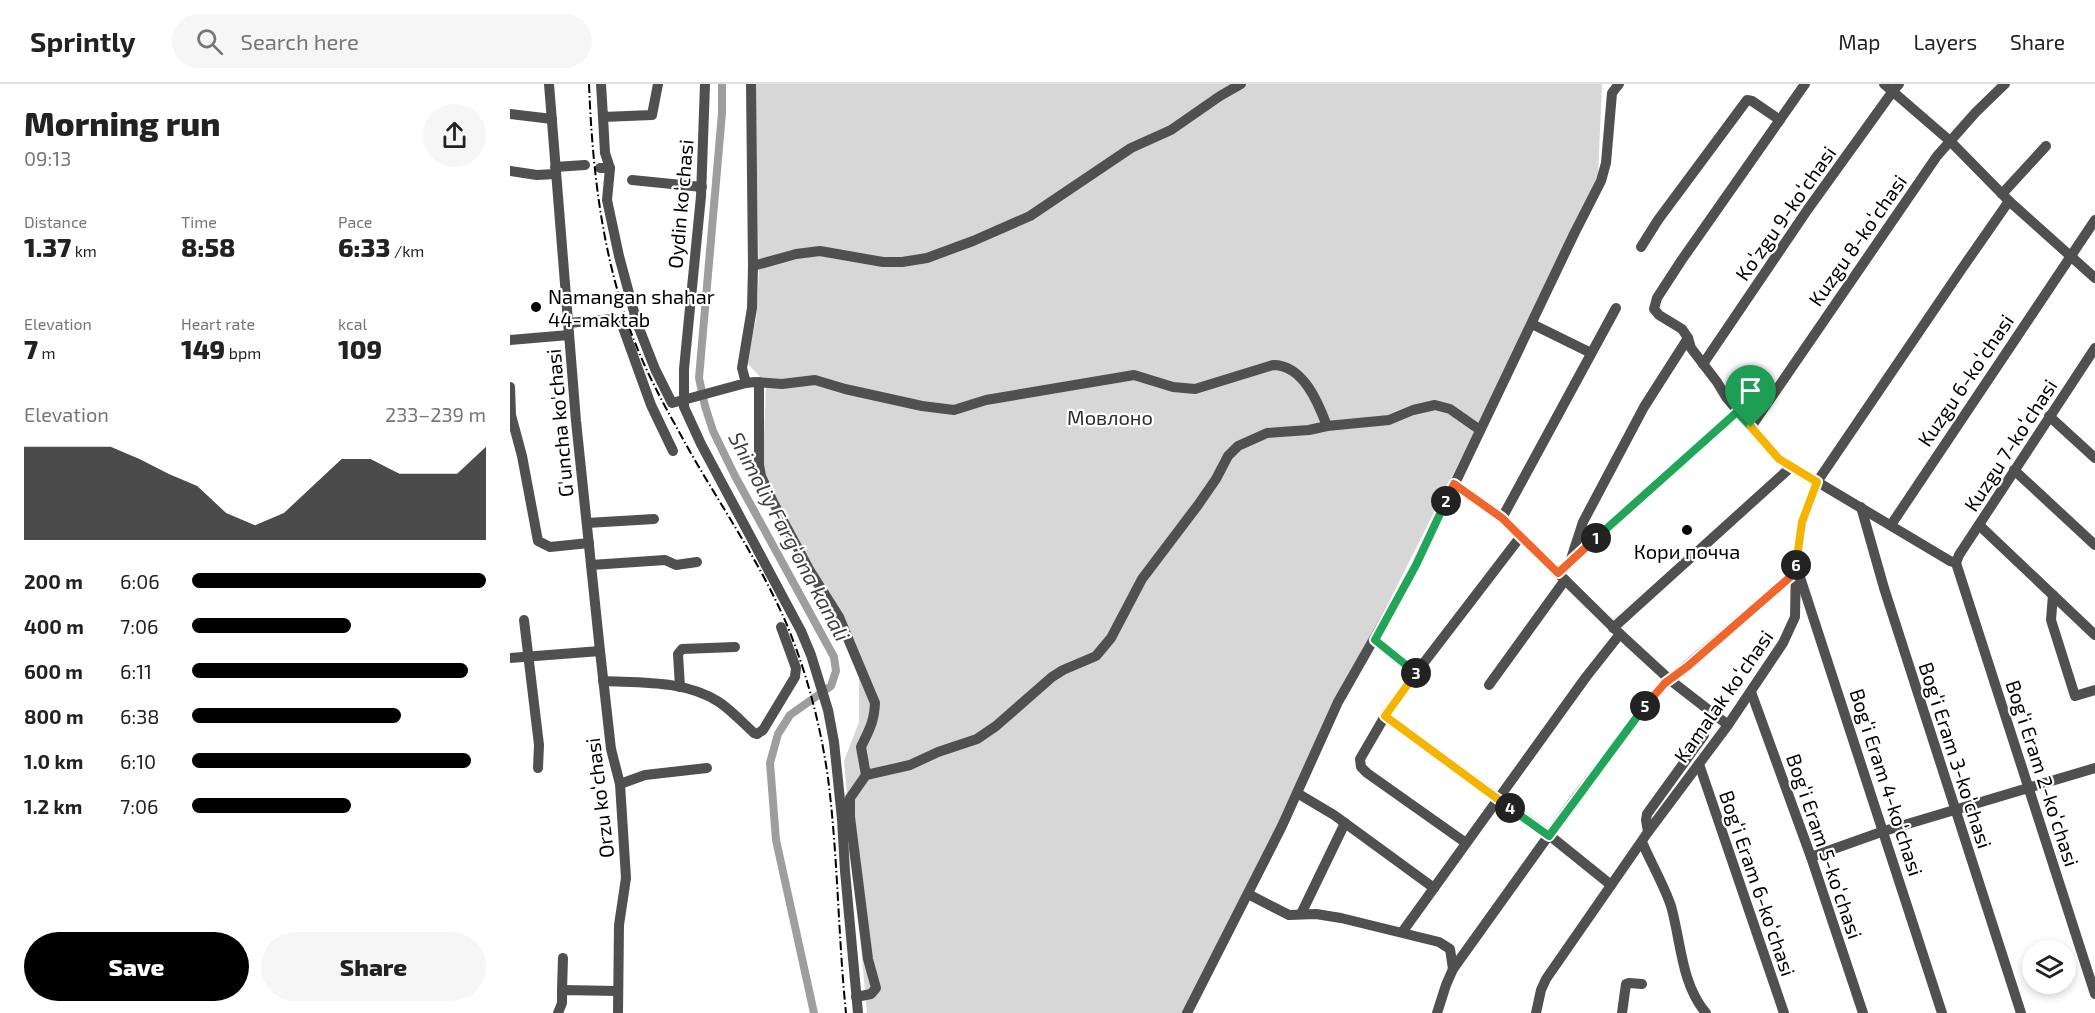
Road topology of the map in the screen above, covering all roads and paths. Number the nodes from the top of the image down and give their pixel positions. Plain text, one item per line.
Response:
1 (549, 84) edge
2 (601, 84) edge
3 (658, 84) edge
4 (705, 84) edge
5 (751, 84) edge
6 (1241, 84) edge
7 (1619, 84) edge
8 (1805, 84) edge
9 (2005, 84) edge
10 (1892, 86) edge
11 (1611, 88) edge
12 (510, 114) edge
13 (603, 117) junction
14 (552, 119) junction
15 (1780, 120) junction
16 (1950, 141) junction
17 (2046, 146) dead end
18 (585, 165) dead end
19 (510, 171) edge
20 (555, 171) junction
21 (632, 180) dead end
22 (702, 187) junction
23 (2006, 197) junction
24 (2095, 220) edge
25 (1641, 247) dead end
26 (2070, 255) junction
27 (753, 266) junction
28 (2095, 278) edge
29 (1616, 308) dead end
30 (1532, 324) junction
31 (569, 329) junction
32 (1688, 338) junction
33 (510, 340) edge
34 (2095, 348) edge
35 (1590, 353) junction
36 (2085, 362) junction
37 (1703, 364) junction
38 (2095, 371) edge
39 (759, 382) junction
40 (746, 383) junction
41 (510, 387) edge
42 (686, 398) junction
43 (1737, 412) junction
44 (2049, 416) junction
45 (1327, 426) junction
46 (1751, 427) junction
47 (1480, 430) junction
48 (673, 451) dead end
49 (2095, 458) edge
50 (1791, 467) junction
51 (2014, 470) junction
52 (1817, 482) junction
53 (1454, 484) junction
54 (1861, 507) junction
55 (1502, 518) junction
56 (654, 519) dead end
57 (587, 523) junction
58 (1891, 525) junction
59 (1979, 525) junction
60 (1521, 536) junction
61 (589, 543) junction
62 (2095, 545) edge
63 (697, 562) dead end
64 (1570, 562) junction
65 (1956, 563) junction
66 (591, 565) junction
67 (1796, 567) junction
68 (1562, 577) junction
69 (2053, 595) junction
70 (524, 620) dead end
71 (781, 627) dead end
72 (1616, 631) junction
73 (2095, 635) edge
74 (1375, 640) junction
75 (735, 646) dead end
76 (600, 651) junction
77 (529, 657) junction
78 (510, 658) edge
79 (1416, 672) junction
80 (1670, 680) junction
81 (603, 681) junction
82 (1489, 685) dead end
83 (680, 687) junction
84 (2095, 690) edge
85 (1751, 692) junction
86 (1385, 716) junction
87 (1728, 725) junction
88 (1704, 735) dead end
89 (1699, 764) junction
90 (538, 768) dead end
91 (707, 768) dead end
92 (2095, 768) edge
93 (866, 774) junction
94 (620, 784) junction
95 (2029, 788) junction
96 (1297, 793) junction
97 (1498, 799) junction
98 (1955, 811) junction
99 (1345, 823) junction
100 (1884, 831) junction
101 (1648, 832) junction
102 (1549, 836) junction
103 (1642, 842) junction
104 (1466, 843) junction
105 (1811, 857) junction
106 (1611, 885) junction
107 (1434, 888) junction
108 (1248, 894) junction
109 (1301, 914) junction
110 (1403, 932) junction
111 (563, 958) dead end
112 (1453, 969) junction
113 (1642, 984) dead end
114 (562, 990) junction
115 (618, 991) junction
116 (2095, 994) edge
117 (856, 997) junction
118 (558, 1013) edge
119 (618, 1013) edge
120 (858, 1013) edge
121 (1187, 1013) edge
122 (1437, 1013) edge
123 (1536, 1013) edge
124 (1622, 1013) edge
125 (1706, 1013) edge
126 (1784, 1013) edge
127 (1863, 1013) edge
128 (1942, 1013) edge
129 (2021, 1013) edge

1 - 14 street, G'uncha ko'chasi
2 - 13 street
3 - 13 street
4 - 22 street, Oydin koʻchasi
5 - 27 street
6 - 27 street
7 - 11 street
8 - 15 street
9 - 16 street, Kuzgu 8-koʻchasi
10 - 16 street
10 - 37 street, Koʻzgu 9-koʻchasi
11 - 30 street
12 - 14 street
13 - 42 street
14 - 20 street, G'uncha ko'chasi
15 - 25 street
15 - 32 street
16 - 23 street
16 - 46 street, Kuzgu 8-koʻchasi
17 - 23 street, Kamalak koʻchasi
18 - 20 street
19 - 20 street
20 - 31 street, G'uncha ko'chasi
21 - 22 street
22 - 42 street, Oydin koʻchasi
23 - 26 street
23 - 52 street, Kamalak koʻchasi
24 - 26 street, Kuzgu 6-koʻchasi
26 - 28 street
26 - 58 street, Kuzgu 6-koʻchasi
27 - 40 street
29 - 35 street
30 - 35 street
30 - 47 street
31 - 33 street
31 - 48 street
31 - 57 street, G'uncha ko'chasi
32 - 37 street
32 - 64 street
34 - 36 street, Kuzgu 7-koʻchasi
35 - 55 street
36 - 38 street
36 - 44 street, Kuzgu 7-koʻchasi
37 - 43 street
39 - 40 street
39 - 45 street
39 - 93 street
40 - 42 street
41 - 61 street
42 - 117 street
43 - 46 street
43 - 64 street
44 - 49 street
44 - 51 street, Kuzgu 7-koʻchasi
45 - 47 street
45 - 93 street
46 - 50 street
47 - 53 street
50 - 52 street
50 - 72 street
51 - 59 street, Kuzgu 7-koʻchasi
51 - 62 street
52 - 54 street
52 - 67 street, Kamalak koʻchasi
53 - 55 street
53 - 74 street
54 - 58 street
54 - 98 street, Bogʻi Eram 3-koʻchasi
55 - 60 street
56 - 57 street
57 - 61 street, G'uncha ko'chasi
58 - 65 street
59 - 65 street, Kuzgu 7-koʻchasi
59 - 69 street
60 - 68 street
60 - 79 street
61 - 66 street, G'uncha ko'chasi
63 - 66 street
64 - 68 street
65 - 95 street, Bogʻi Eram 2-koʻchasi
66 - 76 street, G'uncha ko'chasi
67 - 80 street
67 - 85 street, Kamalak koʻchasi
67 - 100 street, Bogʻi Eram 4-koʻchasi
68 - 72 street
68 - 82 street
69 - 73 street
69 - 84 street
70 - 77 street
71 - 83 street
72 - 80 street
72 - 97 street
74 - 79 street
74 - 96 street
75 - 83 street
76 - 77 street
76 - 81 street, Orzu koʻchasi
77 - 78 street
77 - 90 street
79 - 86 street
80 - 87 street
80 - 102 street
81 - 83 street
81 - 94 street, Orzu koʻchasi
85 - 87 street, Kamalak koʻchasi
85 - 105 street, Bogʻi Eram 5-koʻchasi
86 - 97 street
86 - 104 street
87 - 89 street, Kamalak koʻchasi
88 - 101 street
89 - 101 street, Kamalak koʻchasi
89 - 126 street, Bogʻi Eram 6-koʻchasi
91 - 94 street
92 - 95 street
93 - 117 street
94 - 115 street, Orzu koʻchasi
95 - 98 street
95 - 116 street, Bogʻi Eram 2-koʻchasi
96 - 99 street
96 - 108 street
97 - 102 street
97 - 104 street
98 - 100 street
98 - 129 street, Bogʻi Eram 3-koʻchasi
99 - 107 street
99 - 109 street
100 - 105 street
100 - 128 street, Bogʻi Eram 4-koʻchasi
101 - 103 street, Kamalak koʻchasi
102 - 106 street
102 - 112 street
103 - 106 street, Kamalak koʻchasi
103 - 125 street
104 - 107 street
105 - 127 street, Bogʻi Eram 5-koʻchasi
106 - 123 street, Kamalak koʻchasi
107 - 110 street
108 - 109 street
108 - 121 street
109 - 110 street
110 - 112 street
111 - 114 street
112 - 122 street
113 - 124 street
114 - 115 street
114 - 118 street
115 - 119 street, Orzu koʻchasi
117 - 120 street

